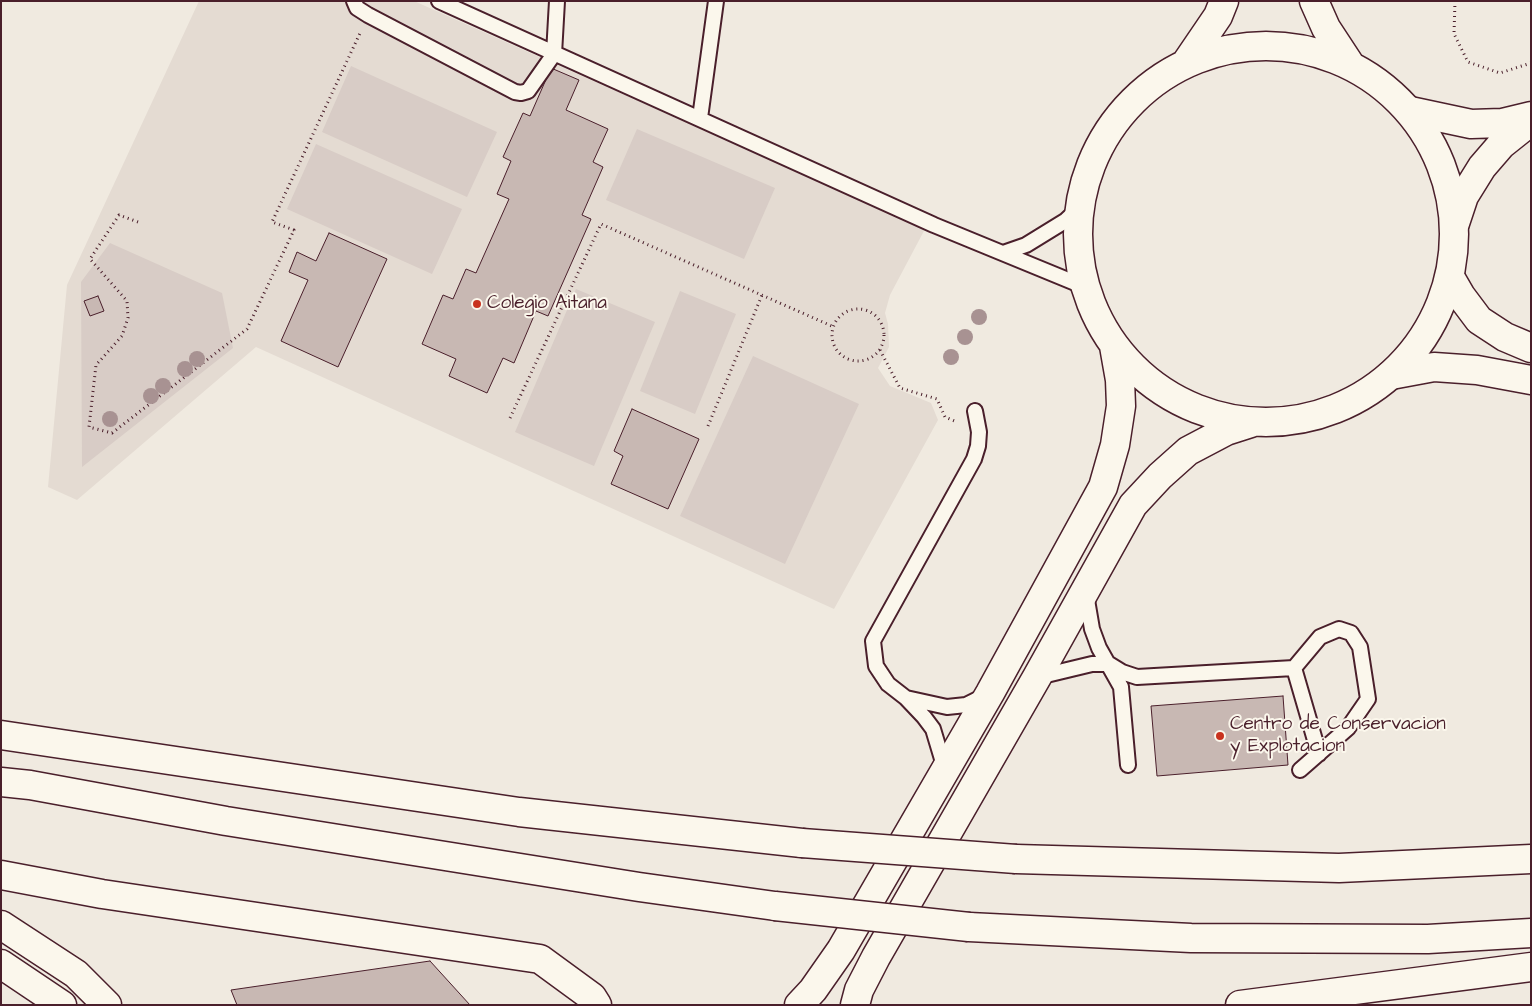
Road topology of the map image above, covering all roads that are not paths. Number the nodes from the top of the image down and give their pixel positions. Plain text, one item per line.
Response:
1 (354, 1) edge
2 (439, 1) edge
3 (557, 1) edge
4 (716, 1) edge
5 (1224, 1) edge
6 (1314, 1) edge
7 (554, 54) junction
8 (1186, 63) junction
9 (1349, 63) junction
10 (1410, 111) junction
11 (1531, 116) edge
12 (700, 118) junction
13 (1531, 122) edge
14 (1080, 207) junction
15 (1455, 223) junction
16 (1003, 253) junction
17 (1450, 277) junction
18 (1085, 287) junction
19 (1113, 344) junction
20 (1531, 348) edge
21 (1391, 375) junction
22 (1531, 380) edge
23 (976, 411) dead end
24 (1255, 422) junction
25 (1085, 591) junction
26 (1109, 664) junction
27 (1294, 668) junction
28 (1037, 677) junction
29 (990, 693) junction
30 (906, 698) junction
31 (1, 735) edge
32 (1319, 754) junction
33 (1128, 765) dead end
34 (945, 769) junction
35 (1300, 770) dead end
36 (1, 782) edge
37 (1530, 859) edge
38 (1, 875) edge
39 (1, 925) edge
40 (1531, 933) edge
41 (1, 964) edge
42 (1531, 967) edge
43 (62, 1005) edge
44 (107, 1005) edge
45 (597, 1005) edge
46 (799, 1005) edge
47 (855, 1005) edge
48 (1240, 1005) edge

1 - 7 lane
2 - 7 lane
3 - 7 lane
4 - 12 lane
5 - 8 main road
6 - 9 main road
7 - 12 lane
8 - 9 main road
8 - 14 main road
9 - 10 main road
10 - 11 main road
10 - 15 main road
12 - 16 lane
13 - 15 main road
14 - 16 lane
14 - 18 main road
15 - 17 main road
16 - 18 lane
17 - 20 main road
17 - 21 main road
18 - 19 main road
19 - 24 main road
19 - 29 main road
21 - 22 main road
21 - 24 main road
23 - 30 lane
24 - 25 main road
25 - 26 lane
25 - 28 main road
26 - 27 lane
26 - 28 lane
26 - 33 lane
27 - 32 lane
27 - 32 lane
28 - 47 main road
29 - 30 lane
29 - 34 main road
30 - 34 lane
31 - 37 main road, bridge
32 - 35 lane
34 - 46 main road
36 - 40 main road, bridge
38 - 45 main road
39 - 44 main road
41 - 43 main road
42 - 48 main road

